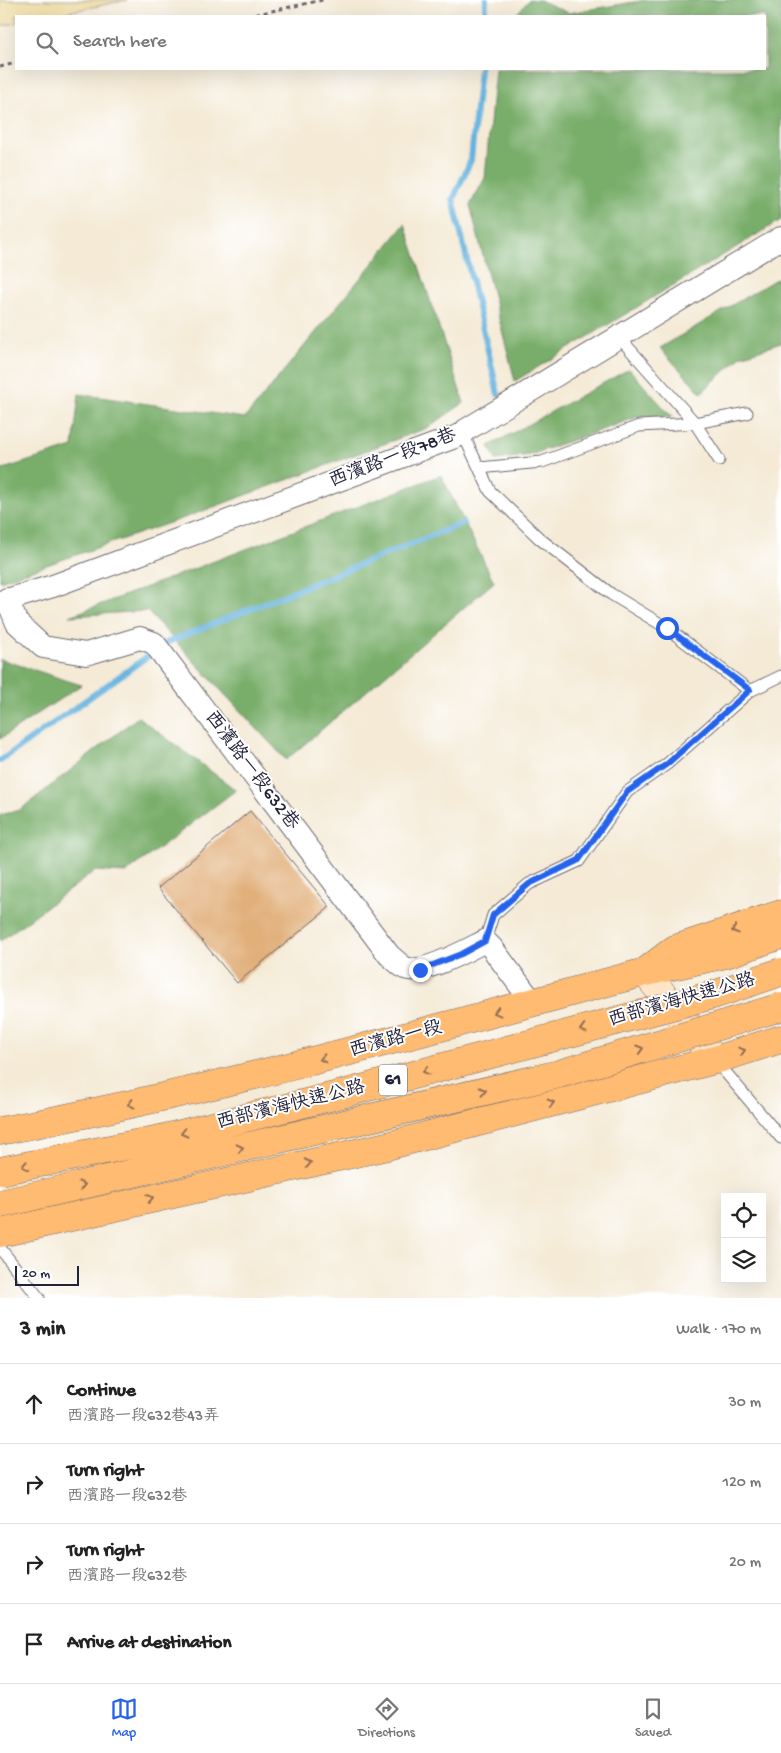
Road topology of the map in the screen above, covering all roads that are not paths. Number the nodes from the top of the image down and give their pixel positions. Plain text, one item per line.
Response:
1 (781, 238) edge
2 (620, 337) junction
3 (746, 413) dead end
4 (695, 423) junction
5 (463, 434) junction
6 (719, 460) dead end
7 (479, 468) junction
8 (4, 600) edge
9 (781, 676) edge
10 (750, 690) junction
11 (781, 914) edge
12 (781, 935) edge
13 (485, 941) junction
14 (645, 972) junction
15 (781, 972) edge
16 (533, 1003) junction
17 (781, 1007) edge
18 (781, 1039) edge
19 (715, 1060) junction
20 (0, 1131) edge
21 (781, 1138) edge
22 (0, 1171) edge
23 (0, 1204) edge
24 (0, 1233) edge
25 (0, 1248) edge
26 (39, 1298) edge

1 - 2 street, 西濱路一段78巷
2 - 4 lane
2 - 5 street, 西濱路一段78巷
3 - 4 lane
4 - 6 lane
4 - 7 lane
5 - 7 lane
5 - 8 street, 西濱路一段78巷
7 - 10 lane
8 - 13 street, 西濱路一段632巷
9 - 10 lane
10 - 13 lane
11 -> 14 main road, 西濱路一段 / 61
12 - 14 main road
13 - 16 street
14 - 16 main road, 西濱路一段 / 61
14 - 19 street
15 -> 22 main road, 西部濱海快速公路 / 61, bridge
16 -> 20 main road, 西濱路一段 / 61
23 -> 17 main road, 西部濱海快速公路 / 61, bridge
19 -> 18 main road
19 - 21 lane
24 -> 19 main road
25 - 26 lane

